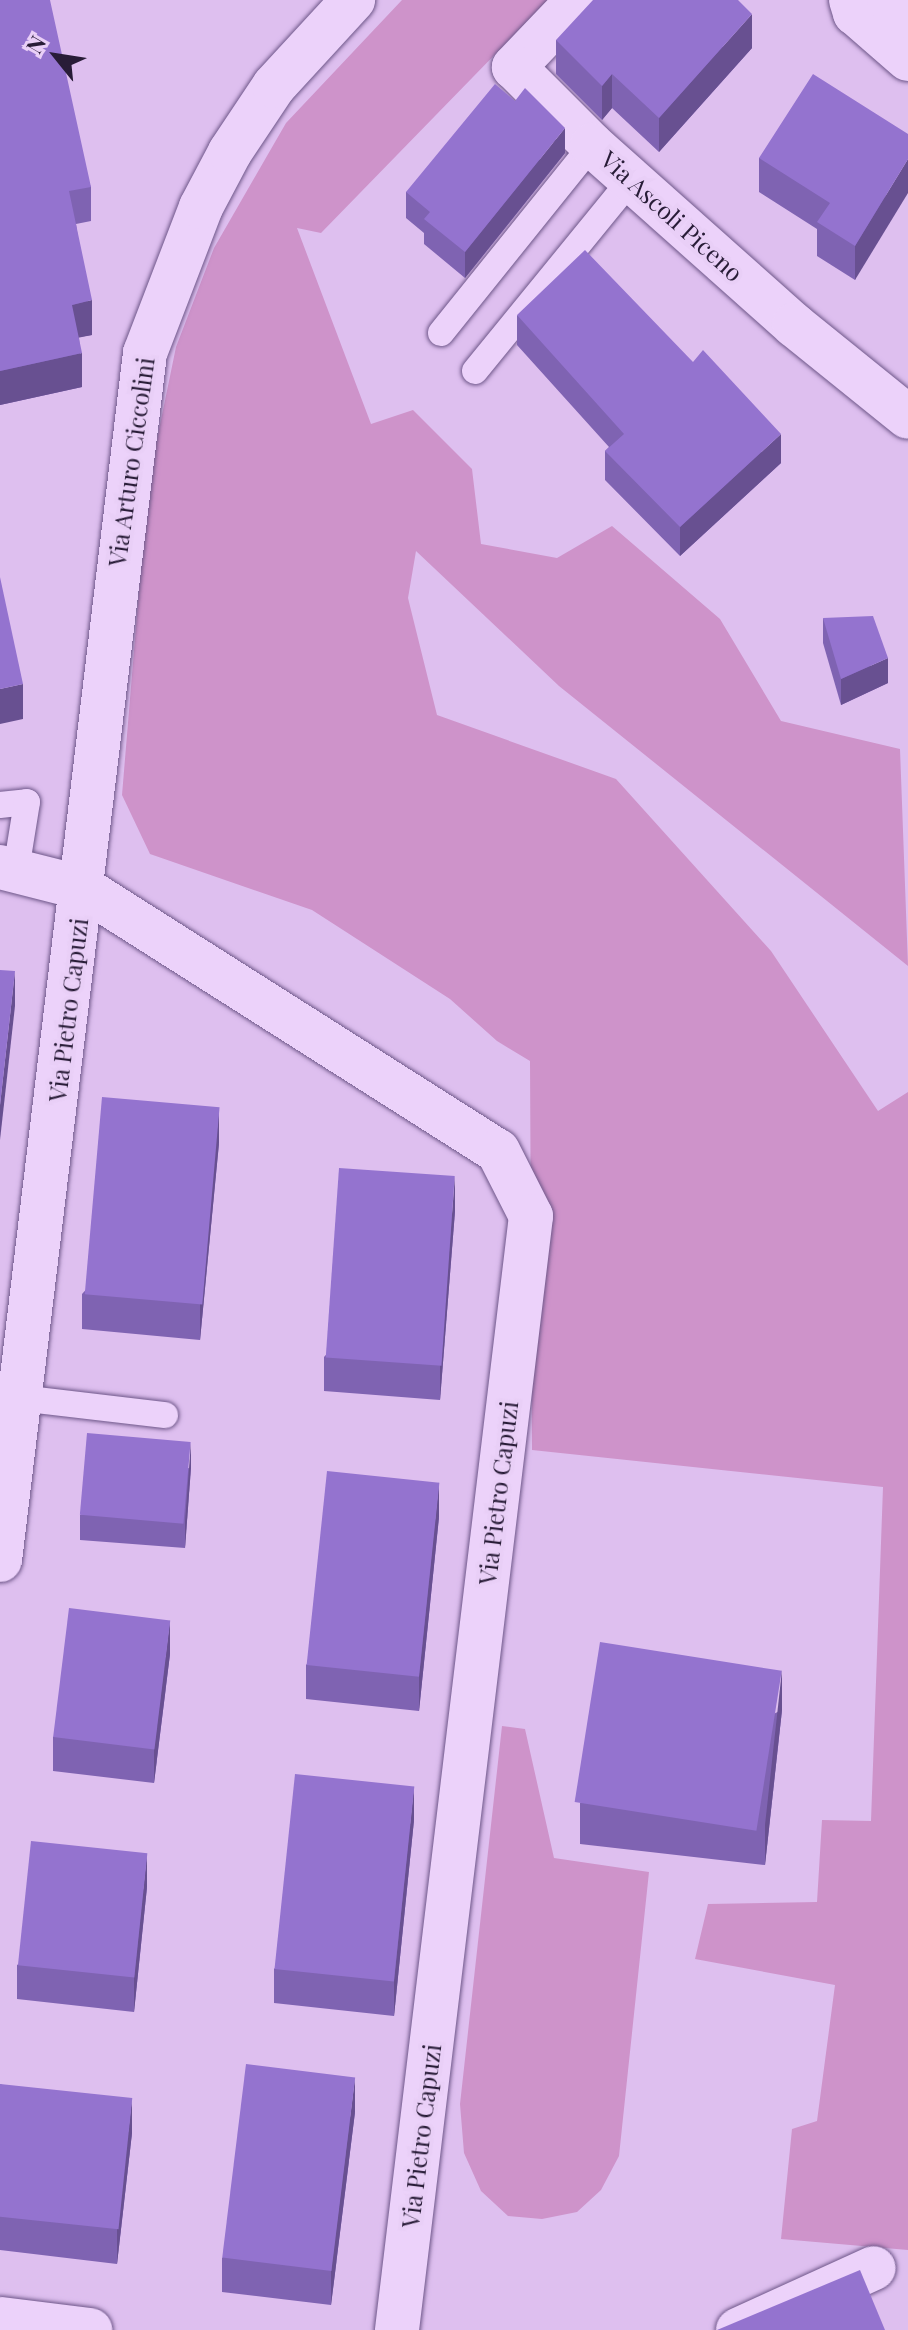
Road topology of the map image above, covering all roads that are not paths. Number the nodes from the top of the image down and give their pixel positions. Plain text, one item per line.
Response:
1 (353, 0) edge
2 (578, 0) edge
3 (851, 0) edge
4 (889, 0) edge
5 (908, 16) edge
6 (908, 59) edge
7 (592, 145) junction
8 (633, 177) junction
9 (441, 333) dead end
10 (475, 371) dead end
11 (908, 417) edge
12 (0, 805) edge
13 (8, 869) edge
14 (83, 888) junction
15 (20, 1398) junction
16 (165, 1415) dead end
17 (0, 1560) edge
18 (874, 2268) dead end
19 (0, 2319) edge
20 (90, 2330) edge
21 (397, 2330) edge
22 (738, 2330) edge

1 - 14 street, Via Arturo Ciccolini
2 - 7 street, Via Ascoli Piceno
3 - 6 street
4 - 5 street
7 - 8 street, Via Ascoli Piceno
7 - 9 lane
8 - 10 lane
8 - 11 street, Via Ascoli Piceno
12 - 13 lane
13 - 14 street, Via Pietro Capuzi
14 - 15 street, Via Pietro Capuzi
14 - 21 street, Via Pietro Capuzi
15 - 16 lane
15 - 17 street, Via Pietro Capuzi
18 - 22 street
19 - 20 street

